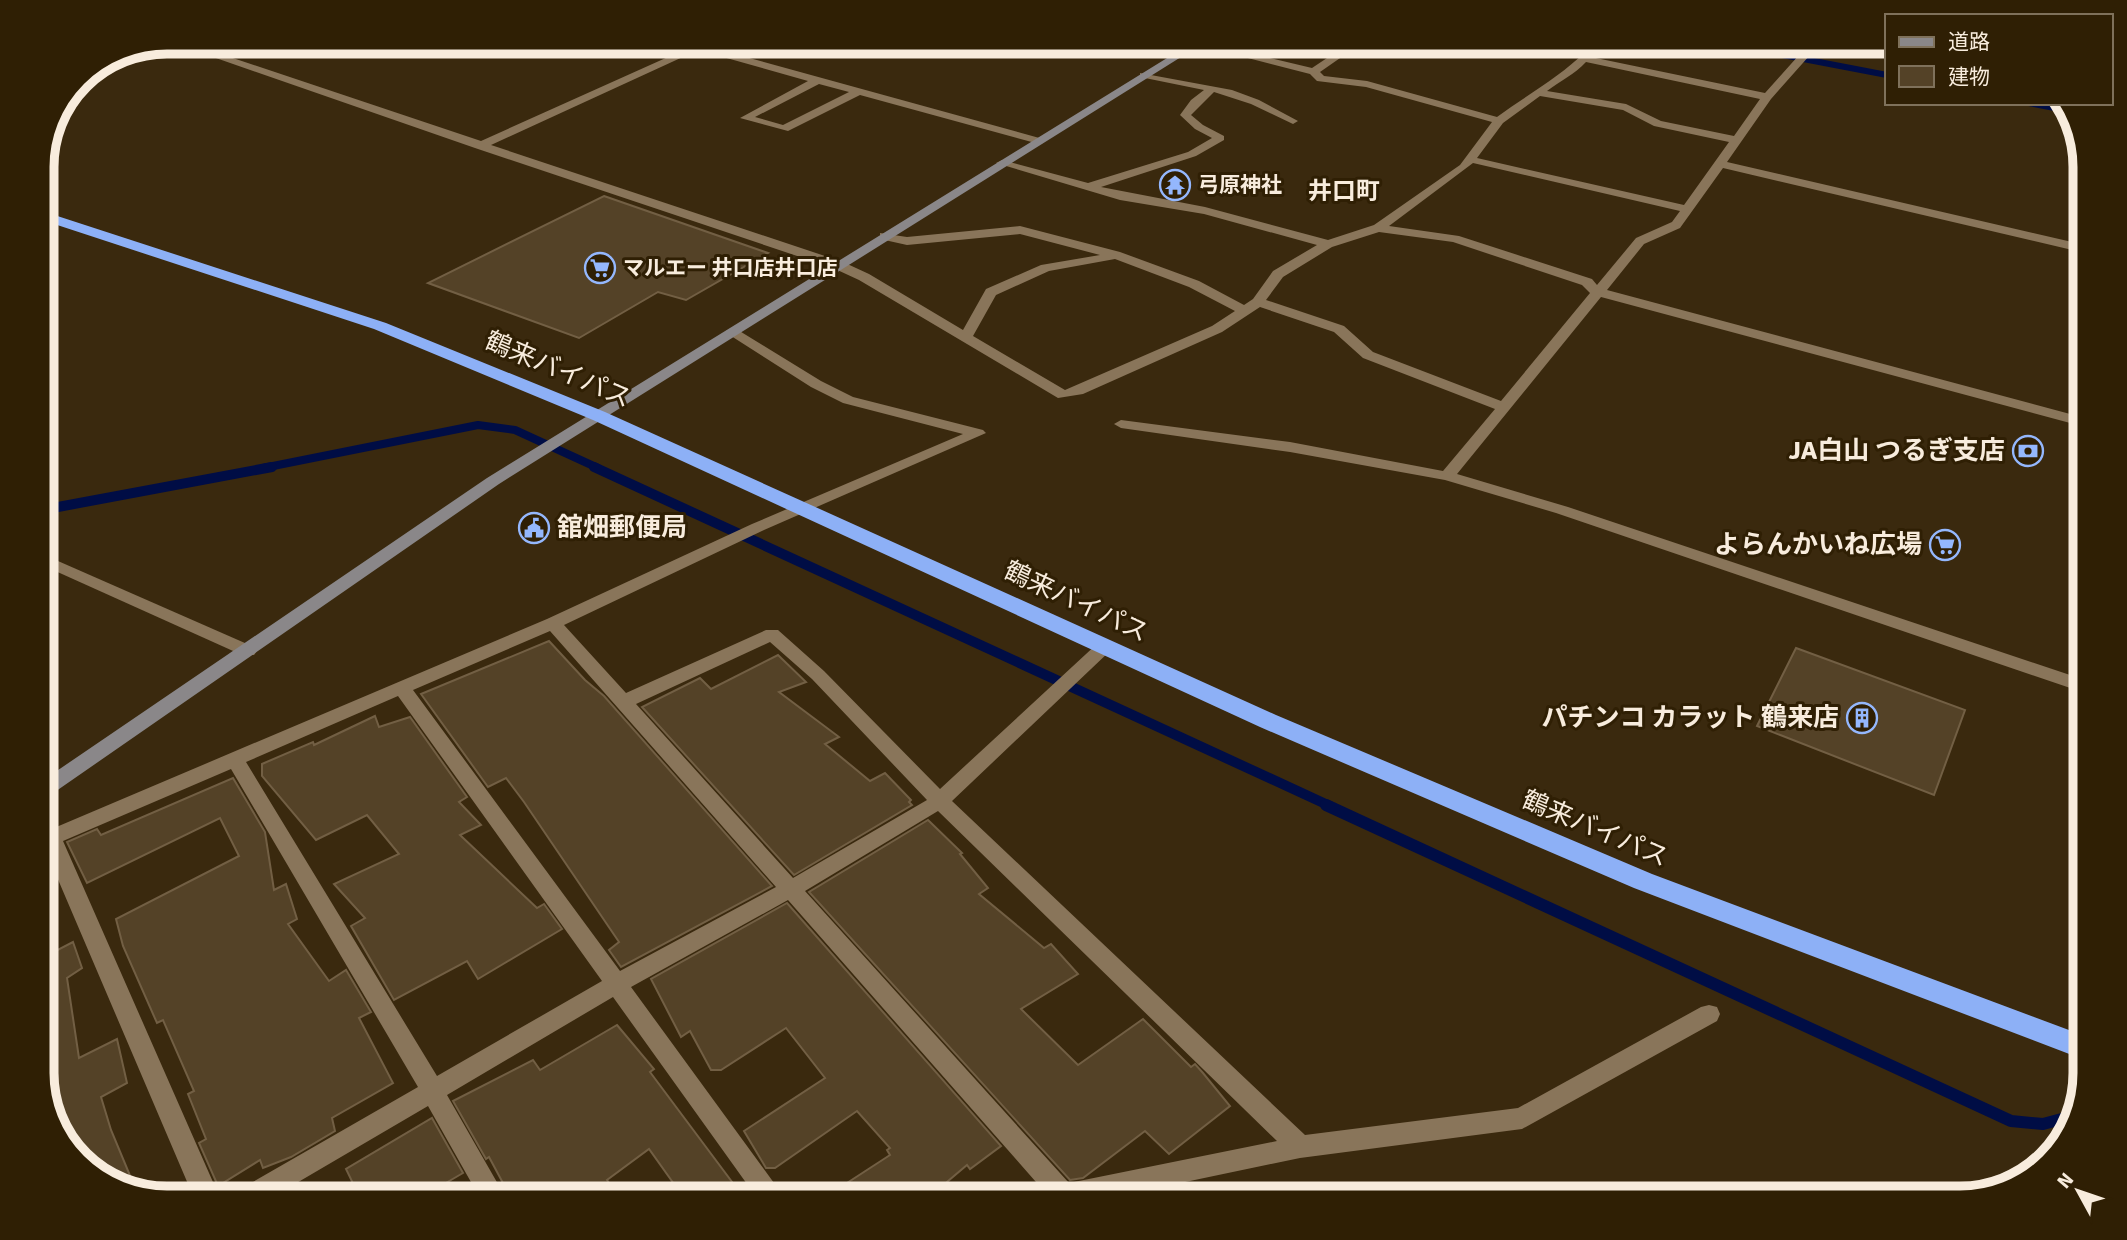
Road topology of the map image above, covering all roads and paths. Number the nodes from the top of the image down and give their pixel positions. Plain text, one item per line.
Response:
1 (210, 54) edge
2 (683, 54) edge
3 (723, 54) edge
4 (1177, 54) edge
5 (1243, 54) edge
6 (1340, 54) edge
7 (1588, 54) edge
8 (1805, 54) edge
9 (1584, 59) junction
10 (1314, 72) junction
11 (1144, 75) junction
12 (818, 80) junction
13 (1210, 90) junction
14 (860, 91) junction
15 (1539, 92) junction
16 (1767, 97) junction
17 (1293, 121) dead end
18 (1499, 121) junction
19 (1737, 140) junction
20 (1039, 141) junction
21 (479, 146) junction
22 (1468, 159) junction
23 (1002, 163) junction
24 (1722, 164) junction
25 (1089, 187) junction
26 (1688, 209) junction
27 (54, 219) edge
28 (1378, 228) junction
29 (884, 236) junction
30 (1328, 244) junction
31 (2073, 246) edge
32 (1116, 255) junction
33 (838, 265) junction
34 (1596, 291) junction
35 (1258, 302) junction
36 (1244, 311) junction
37 (733, 331) junction
38 (966, 336) junction
39 (1504, 407) junction
40 (598, 416) junction
41 (2073, 421) edge
42 (1121, 424) dead end
43 (1447, 477) junction
44 (802, 509) junction
45 (54, 564) edge
46 (554, 623) junction
47 (1105, 646) junction
48 (248, 651) junction
49 (2073, 683) edge
50 (402, 688) junction
51 (624, 702) junction
52 (236, 761) junction
53 (54, 783) edge
54 (940, 800) junction
55 (54, 830) edge
56 (54, 849) edge
57 (792, 888) junction
58 (615, 985) junction
59 (1709, 1014) dead end
60 (2073, 1043) edge
61 (432, 1090) junction
62 (1300, 1147) junction
63 (202, 1186) edge
64 (268, 1186) edge
65 (486, 1186) edge
66 (763, 1186) edge
67 (1055, 1186) edge
68 (1112, 1186) edge

1 - 21 street
2 - 21 street
3 - 12 street
4 - 11 street
5 - 10 street
6 - 10 street
7 - 9 street
8 - 16 street
9 - 15 street
9 - 16 street
10 - 18 street
11 - 13 street
11 - 20 street
12 - 14 street
12 - 14 street
13 - 17 street
13 - 25 street
14 - 20 street
15 - 18 street
15 - 19 street
16 - 19 street
18 - 22 street
19 - 24 street
20 - 23 street
21 - 33 street
22 - 26 street
22 - 28 street
23 - 25 street
23 - 29 street
24 - 26 street
24 - 31 street
25 - 30 street
26 - 34 street
27 - 40 highway, 鶴来バイパス
28 - 30 street
28 - 34 street
29 - 32 street
29 - 33 street
30 - 35 street
32 - 36 street
32 - 38 street
33 - 37 street
33 - 38 street
34 - 39 street
34 - 41 street
35 - 36 street
35 - 39 street
36 - 38 street
37 - 40 street
37 - 44 street
39 - 43 street
40 - 44 highway, 鶴来バイパス
40 - 48 street
42 - 43 street
43 - 49 street
44 - 46 street
44 - 47 highway, 鶴来バイパス
45 - 48 street
46 - 50 street
46 - 51 street
47 - 54 street
47 - 60 highway, 鶴来バイパス
48 - 53 street
50 - 52 street
50 - 58 street
51 - 54 street
51 - 57 street
52 - 55 street
52 - 61 street
54 - 57 street
54 - 62 street
56 - 63 street
57 - 58 street
57 - 67 street
58 - 61 street
58 - 66 street
59 - 62 street
61 - 64 street
61 - 65 street
62 - 68 street

